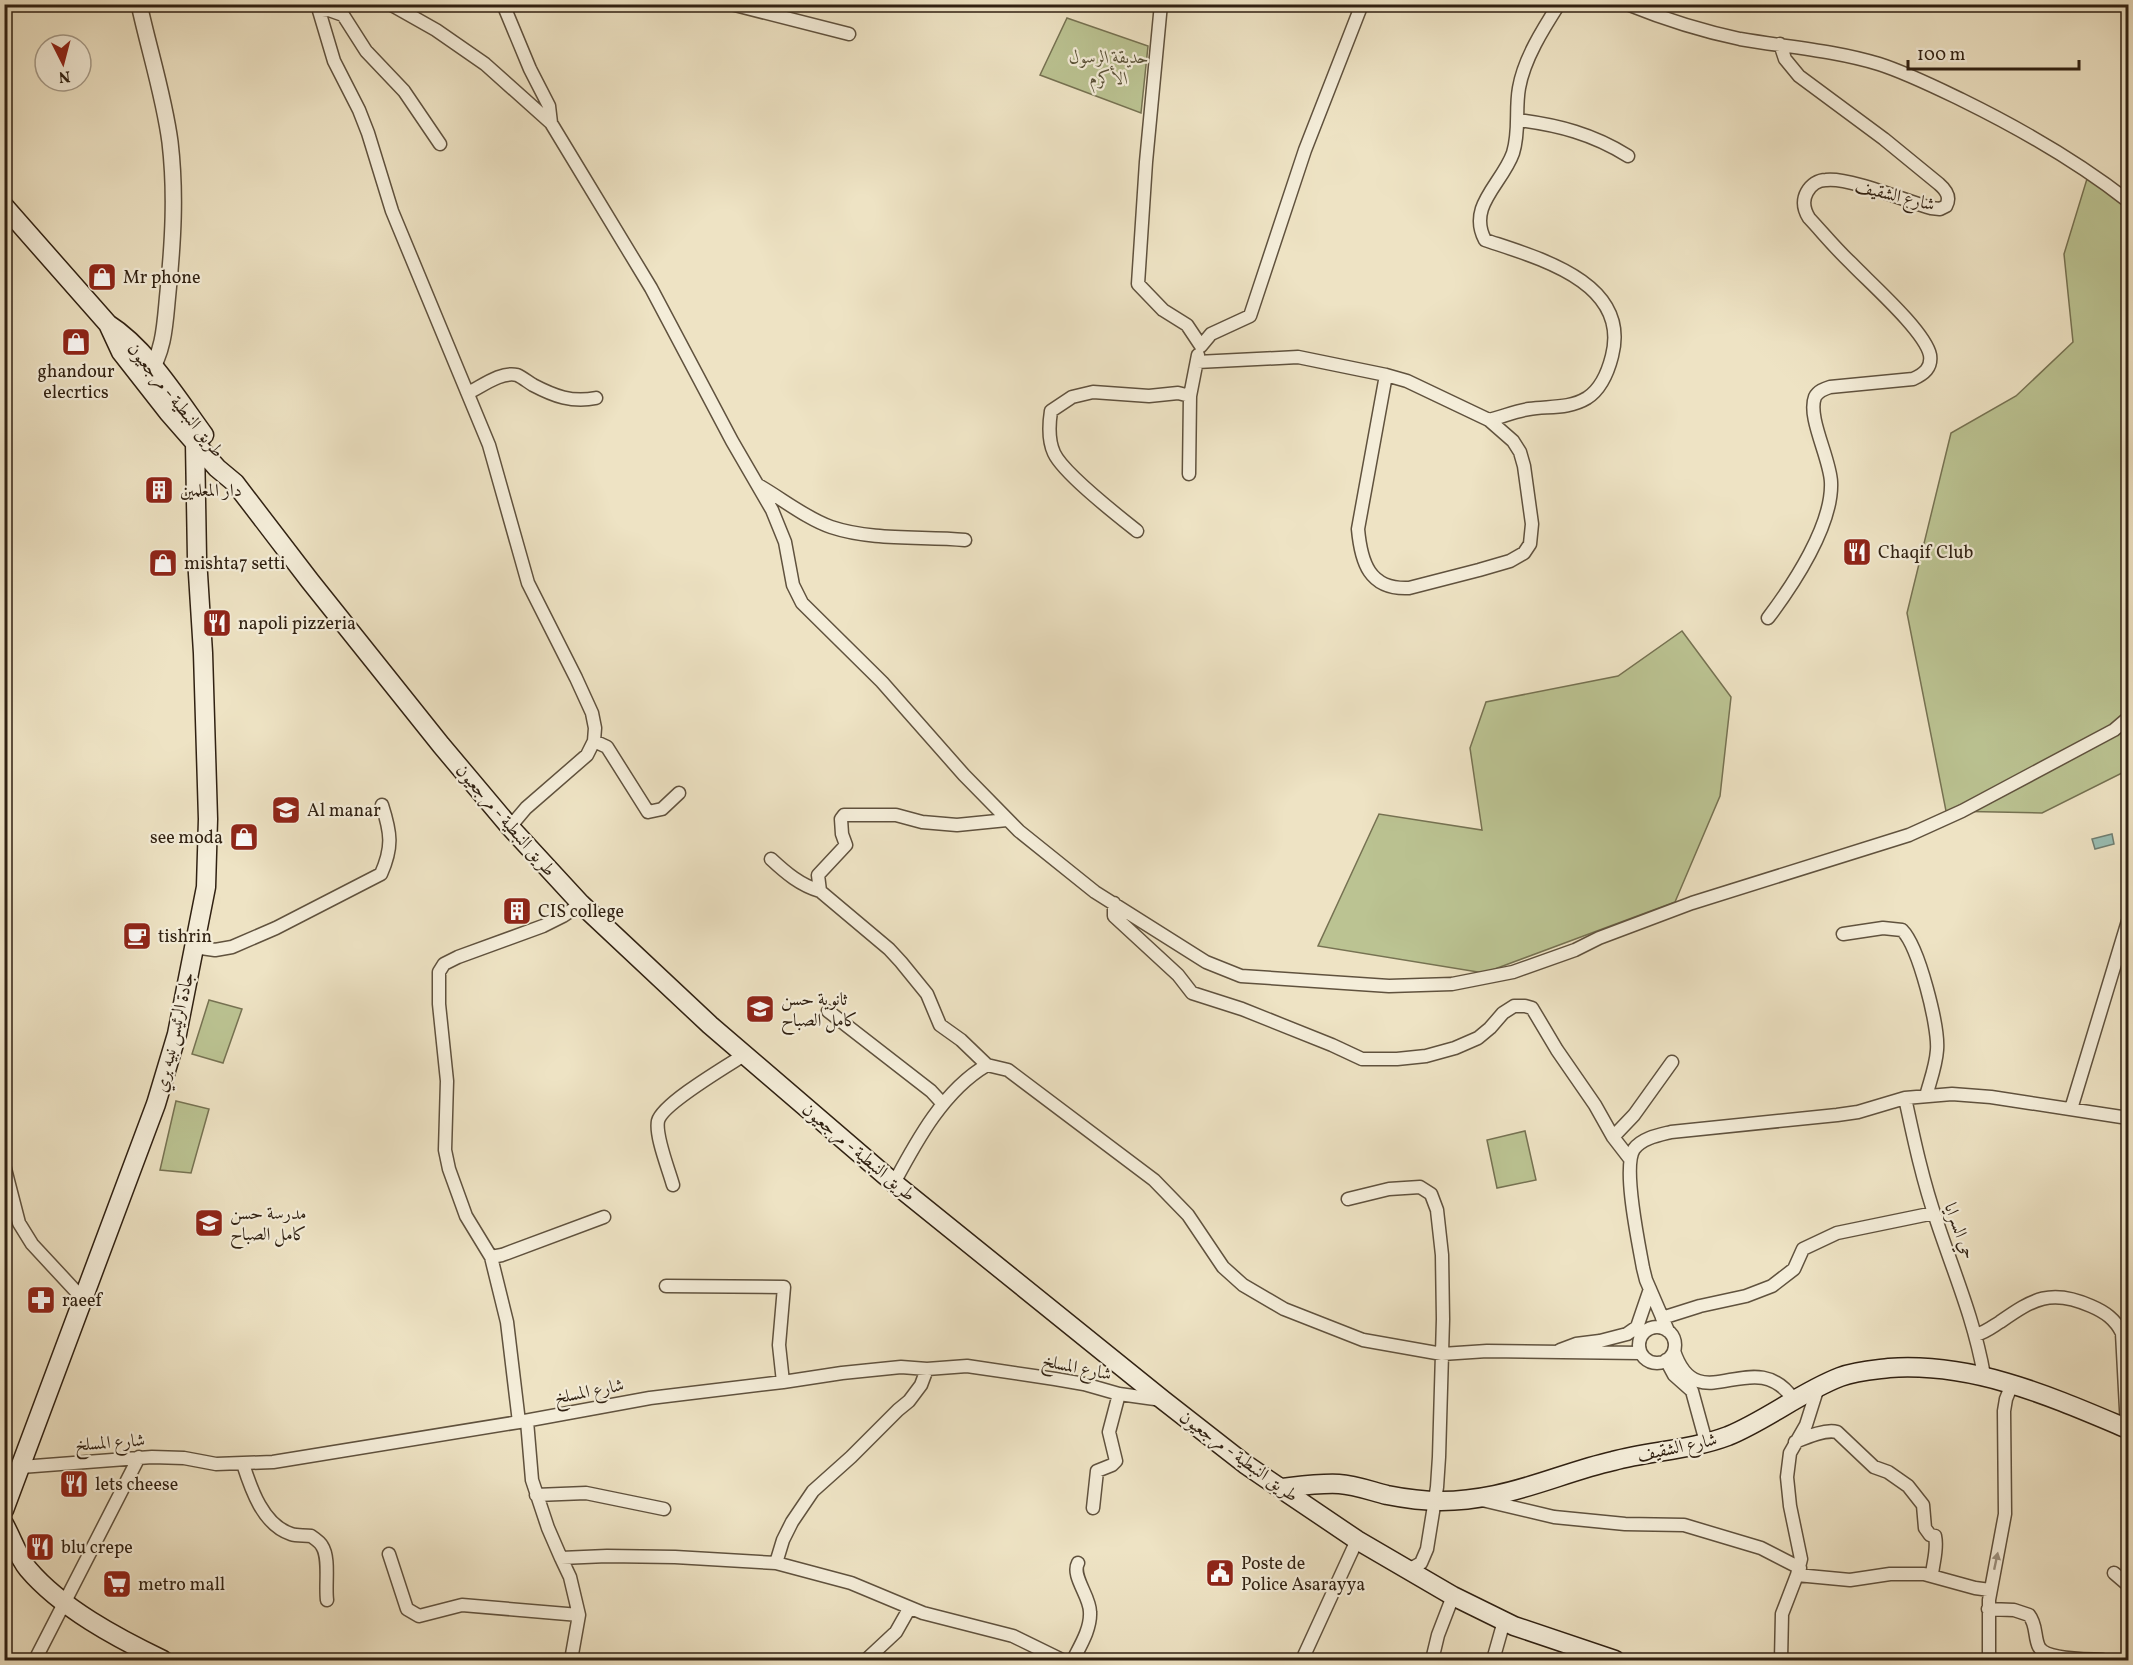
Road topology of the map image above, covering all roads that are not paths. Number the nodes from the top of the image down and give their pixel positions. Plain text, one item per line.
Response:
1 (139, 4) edge
2 (390, 4) edge
3 (443, 4) edge
4 (449, 4) edge
5 (502, 4) edge
6 (731, 4) edge
7 (1161, 4) edge
8 (1362, 4) edge
9 (1559, 4) edge
10 (1628, 4) edge
11 (318, 8) edge
12 (849, 34) dead end
13 (1780, 44) junction
14 (1518, 120) junction
15 (551, 123) junction
16 (440, 144) dead end
17 (1628, 156) dead end
18 (2128, 201) edge
19 (4, 206) edge
20 (1201, 345) junction
21 (1197, 362) junction
22 (148, 374) junction
23 (1386, 375) junction
24 (468, 393) junction
25 (1190, 396) junction
26 (596, 398) dead end
27 (1489, 420) junction
28 (192, 429) junction
29 (1189, 474) dead end
30 (757, 484) junction
31 (1137, 531) dead end
32 (965, 540) dead end
33 (1768, 618) dead end
34 (2128, 718) edge
35 (594, 741) junction
36 (679, 793) dead end
37 (382, 805) dead end
38 (1006, 820) junction
39 (510, 827) junction
40 (771, 859) dead end
41 (820, 891) junction
42 (1114, 903) junction
43 (582, 904) junction
44 (2128, 921) edge
45 (1843, 934) dead end
46 (194, 947) junction
47 (828, 1011) dead end
48 (744, 1055) junction
49 (1672, 1062) dead end
50 (987, 1065) junction
51 (1926, 1096) junction
52 (1905, 1098) junction
53 (943, 1104) junction
54 (2072, 1109) junction
55 (2128, 1118) edge
56 (1613, 1137) junction
57 (1630, 1159) junction
58 (4, 1165) edge
59 (894, 1183) junction
60 (673, 1185) dead end
61 (1348, 1199) dead end
62 (1934, 1213) junction
63 (604, 1217) dead end
64 (491, 1257) junction
65 (666, 1286) dead end
66 (1650, 1289) junction
67 (84, 1299) junction
68 (1662, 1318) junction
69 (1640, 1330) junction
70 (1668, 1331) junction
71 (1976, 1335) junction
72 (1553, 1352) junction
73 (1640, 1353) junction
74 (1442, 1354) junction
75 (1670, 1356) junction
76 (927, 1369) junction
77 (1984, 1375) junction
78 (783, 1382) junction
79 (2012, 1384) junction
80 (1818, 1387) junction
81 (1119, 1394) junction
82 (1163, 1400) junction
83 (1794, 1400) junction
84 (523, 1422) junction
85 (2128, 1430) edge
86 (1706, 1442) junction
87 (1795, 1442) junction
88 (139, 1457) junction
89 (243, 1464) junction
90 (13, 1471) edge
91 (1280, 1488) junction
92 (536, 1495) junction
93 (1478, 1498) junction
94 (1434, 1502) junction
95 (1093, 1508) dead end
96 (664, 1509) dead end
97 (4, 1510) edge
98 (4, 1524) edge
99 (1357, 1540) junction
100 (389, 1554) dead end
101 (561, 1558) junction
102 (776, 1563) junction
103 (1078, 1563) dead end
104 (1410, 1569) junction
105 (1799, 1572) junction
106 (2114, 1573) dead end
107 (1932, 1575) junction
108 (2128, 1585) edge
109 (1990, 1590) junction
110 (1453, 1596) junction
111 (327, 1600) dead end
112 (65, 1603) junction
113 (909, 1609) junction
114 (1988, 1609) junction
115 (579, 1615) junction
116 (1504, 1621) junction
117 (35, 1660) edge
118 (163, 1660) edge
119 (571, 1660) edge
120 (866, 1660) edge
121 (1062, 1660) edge
122 (1072, 1660) edge
123 (1302, 1660) edge
124 (1431, 1660) edge
125 (1493, 1660) edge
126 (1612, 1660) edge
127 (1781, 1660) edge
128 (1989, 1660) edge
129 (2103, 1660) edge

1 - 22 street
2 - 15 street
3 - 4 street
5 - 15 street
6 - 12 street
7 - 20 street
8 - 20 street
9 - 14 street
10 - 13 street
11 - 16 street
11 - 24 street
13 - 18 street
13 - 33 street, شارع الشقيف
14 - 17 street
14 - 27 street
15 - 30 street
19 - 22 main road, طريق النبطية - مرجعيون
20 - 21 street
21 - 23 street
21 - 25 street
22 - 28 main road, طريق النبطية - مرجعيون
23 - 27 street
23 - 27 street
24 - 26 street
24 - 35 street
25 - 29 street
25 - 31 street
28 - 39 main road, طريق النبطية - مرجعيون
28 - 46 main road, جادة الرئيس نبيه بري
30 - 32 street
30 - 38 street
34 - 42 street
35 - 36 street
35 - 39 street
37 - 46 street
38 - 41 street
38 - 42 street
39 - 43 main road, طريق النبطية - مرجعيون
40 - 41 street
41 - 50 street
42 - 56 street
43 - 48 main road, طريق النبطية - مرجعيون
43 - 64 street
44 - 54 street
45 - 51 street
46 - 67 main road, جادة الرئيس نبيه بري
47 - 53 street
48 - 59 main road, طريق النبطية - مرجعيون
48 - 60 street
49 - 56 street
50 - 53 street
50 - 74 street
51 - 52 street
51 - 54 street
52 - 57 street
52 - 62 street, حي السرايا
53 - 59 street
54 - 55 street
56 - 57 street
57 - 66 street
58 - 67 street
59 - 82 main road, طريق النبطية - مرجعيون
61 - 74 street
62 - 68 street
62 - 71 street, حي السرايا
63 - 64 street
64 - 84 street
65 - 78 street
66 - 68 street
66 - 69 street
67 - 90 main road, جادة الرئيس نبيه بري
68 - 70 street
69 - 70 street
69 - 72 street
69 - 73 street
70 - 75 street
71 - 77 street, حي السرايا
71 - 85 street
72 - 73 street
72 - 74 street
73 - 75 street
74 - 94 street
75 - 83 street
75 - 86 street
76 - 78 street, شارع المسلخ
76 - 81 street, شارع المسلخ
76 - 102 street
77 - 79 main road, شارع الشقيف
77 - 80 main road, شارع الشقيف
78 - 84 street, شارع المسلخ
79 - 85 main road, شارع الشقيف
109 -> 79 street
80 - 83 main road, شارع الشقيف
80 - 87 street
81 - 82 street, شارع المسلخ
81 - 95 street
82 - 91 main road, طريق النبطية - مرجعيون
83 - 86 main road, شارع الشقيف
84 - 89 street, شارع المسلخ
84 - 92 street
86 - 93 main road, شارع الشقيف
87 - 105 street
87 - 107 street
88 - 89 street, شارع المسلخ
88 - 90 street, شارع المسلخ
88 - 112 street
89 - 111 street
90 - 97 main road, جادة الرئيس نبيه بري
91 - 94 main road, شارع الشقيف
91 - 99 main road, طريق النبطية - مرجعيون
92 - 96 street
92 - 101 street
93 - 94 main road, شارع الشقيف
93 - 105 street
94 - 104 street
98 - 112 main road
99 - 104 main road, طريق النبطية - مرجعيون
99 - 123 street
100 - 115 street
101 - 102 street
101 - 115 street
102 - 113 street
103 - 122 street
104 - 110 main road, طريق النبطية - مرجعيون
105 - 107 street
105 - 127 street
106 - 108 street
107 - 109 street
109 - 114 street
110 - 116 main road, طريق النبطية - مرجعيون
110 - 124 street
112 - 117 street
112 - 118 main road
113 - 120 street
113 - 121 street
114 - 128 street
114 - 129 street
115 - 119 street
116 - 125 street
116 - 126 main road, طريق النبطية - مرجعيون

